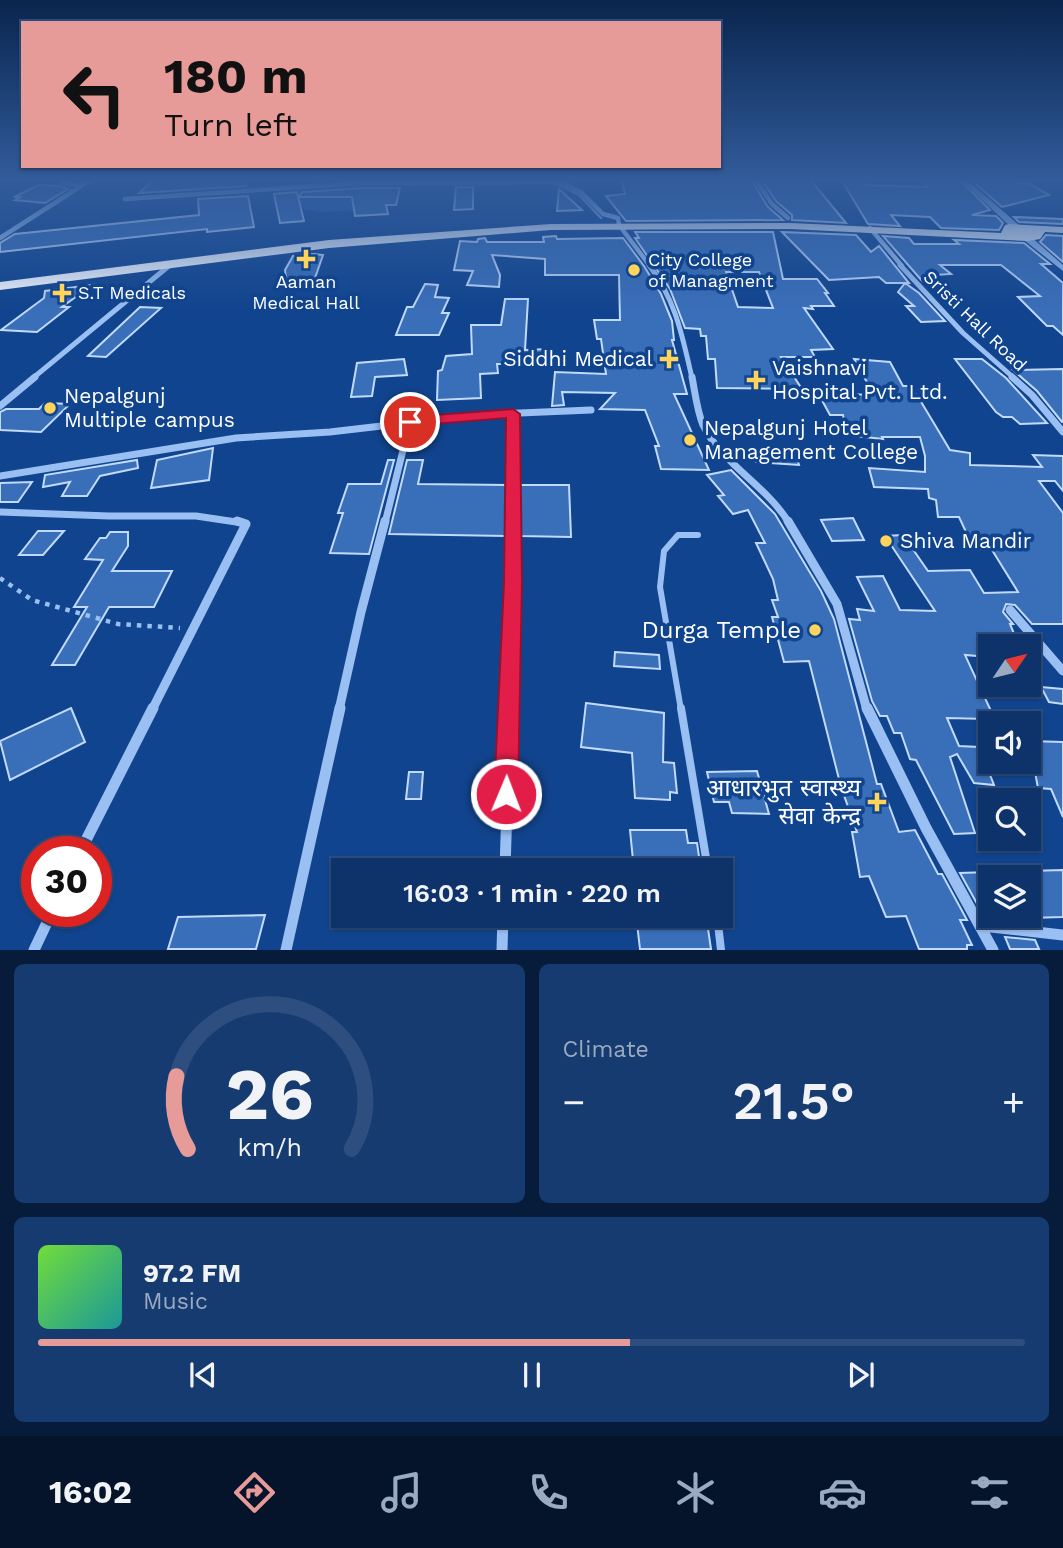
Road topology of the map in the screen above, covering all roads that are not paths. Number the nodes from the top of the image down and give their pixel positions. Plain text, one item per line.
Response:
1 (22, 223) edge
2 (531, 223) edge
3 (599, 223) edge
4 (619, 223) edge
5 (666, 223) edge
6 (877, 223) edge
7 (1013, 223) edge
8 (870, 229) junction
9 (1063, 230) edge
10 (1022, 232) junction
11 (0, 238) edge
12 (1063, 240) edge
13 (172, 262) junction
14 (1063, 269) edge
15 (0, 277) edge
16 (0, 286) edge
17 (0, 406) edge
18 (591, 410) dead end
19 (513, 414) junction
20 (410, 422) junction
21 (1063, 432) edge
22 (0, 476) edge
23 (0, 512) edge
24 (698, 535) dead end
25 (1010, 610) dead end
26 (1063, 671) edge
27 (87, 836) edge
28 (505, 858) edge
29 (706, 858) edge
30 (978, 919) edge
31 (45, 927) edge
32 (503, 928) edge
33 (718, 928) edge
34 (983, 928) edge
35 (1012, 928) edge
36 (1063, 935) edge
37 (34, 950) edge
38 (286, 950) edge
39 (502, 950) edge
40 (721, 950) edge
41 (993, 950) edge

1 - 11 street
2 - 15 highway
3 - 13 highway
4 - 30 street
5 - 8 highway
6 - 10 highway
7 - 10 street
8 - 10 highway
8 - 21 street, Sristi Hall Road
9 - 10 highway
10 - 12 highway
10 - 14 street
13 - 16 highway
13 - 17 street
18 - 19 street
19 - 20 street
19 - 28 street
20 - 22 street
20 - 38 street
23 - 27 street
24 - 29 lane
25 - 26 street
31 - 37 street
32 - 39 street
33 - 40 lane
34 - 41 street
35 - 36 street

